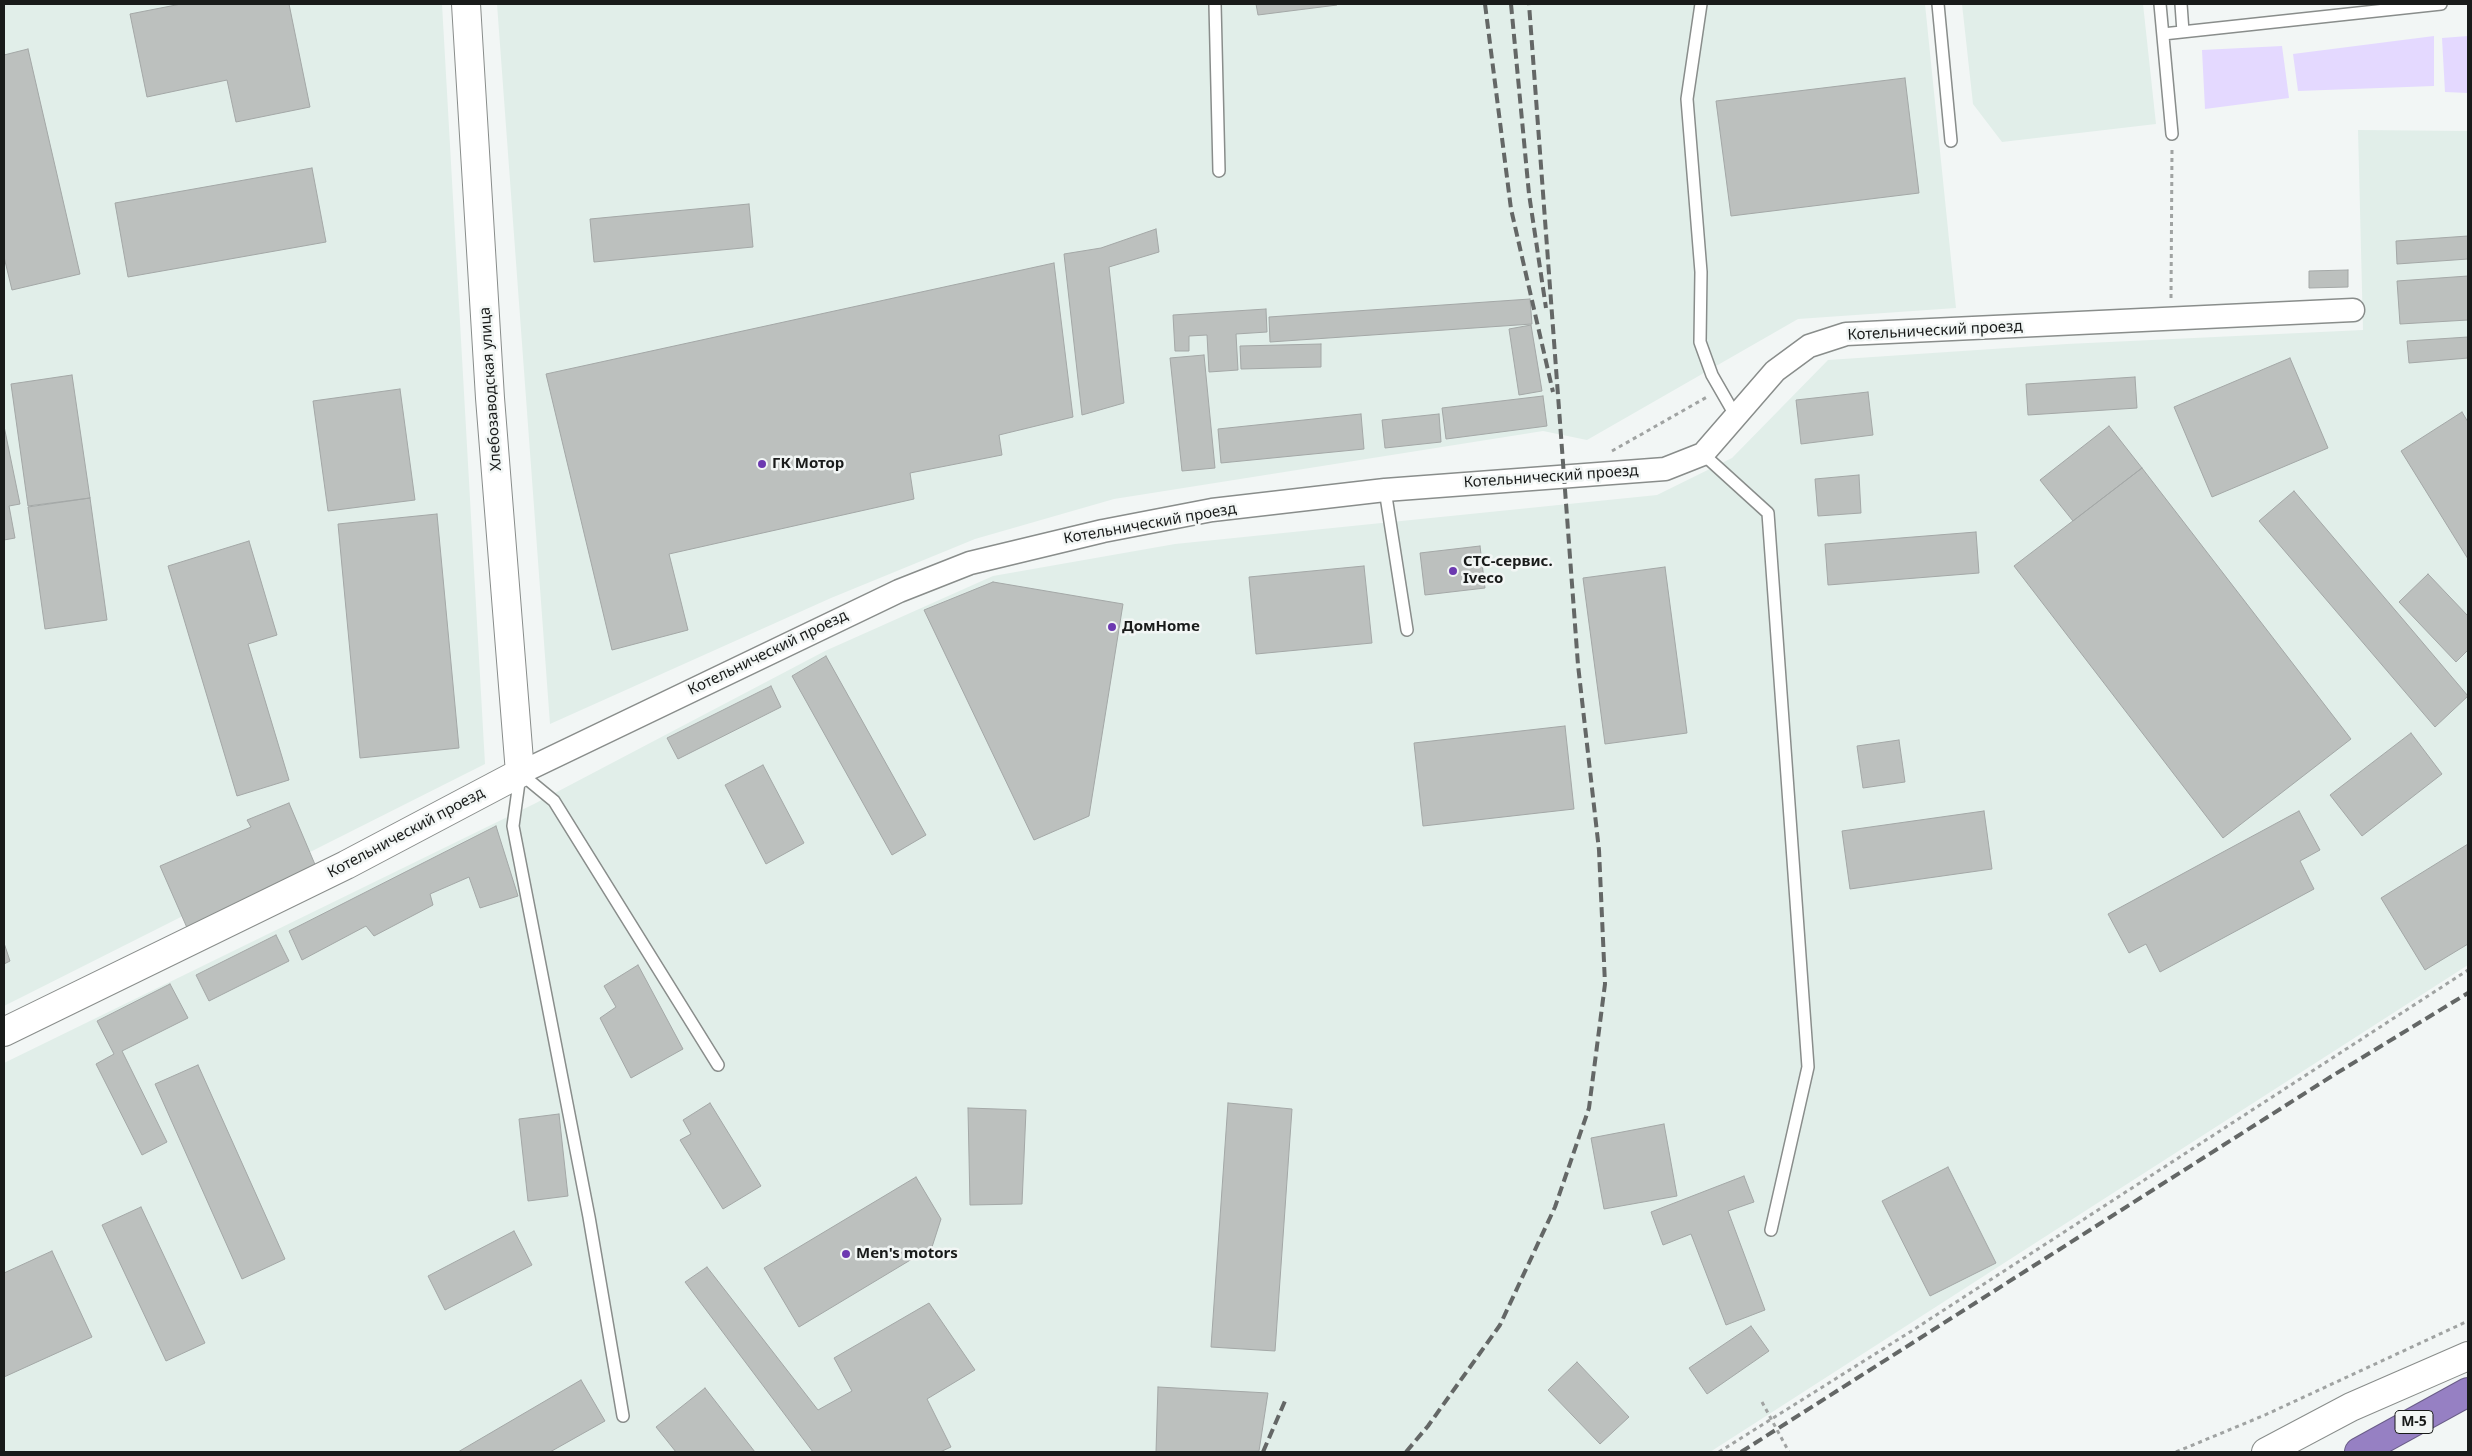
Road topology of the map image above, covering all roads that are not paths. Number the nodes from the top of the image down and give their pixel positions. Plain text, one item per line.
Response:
1 (466, 4) edge
2 (1215, 4) edge
3 (1701, 4) edge
4 (1938, 4) edge
5 (2160, 4) edge
6 (2181, 4) edge
7 (2441, 4) edge
8 (2183, 32) junction
9 (2163, 34) junction
10 (2172, 134) road end
11 (1951, 141) dead end
12 (1220, 171) dead end
13 (2353, 310) dead end
14 (1735, 415) junction
15 (1703, 454) junction
16 (1385, 490) junction
17 (1407, 630) dead end
18 (520, 773) junction
19 (4, 1032) edge
20 (718, 1065) dead end
21 (1771, 1230) dead end
22 (2468, 1356) edge
23 (2468, 1392) edge
24 (623, 1416) dead end
25 (2266, 1452) edge
26 (2359, 1452) edge

1 - 18 street, Хлебозаводская улица
2 - 12 lane
3 - 14 lane
4 - 11 lane
5 - 9 lane
6 - 8 lane
7 - 8 lane
8 - 9 lane
9 - 10 lane
13 - 14 street, Котельнический проезд
14 - 15 street, Котельнический проезд
15 - 16 street, Котельнический проезд
15 - 21 lane
16 - 17 lane
16 - 18 street, Котельнический проезд
18 - 19 street, Котельнический проезд
18 - 20 lane
18 - 24 lane
22 - 25 street, М-5
23 - 26 highway, М-5

